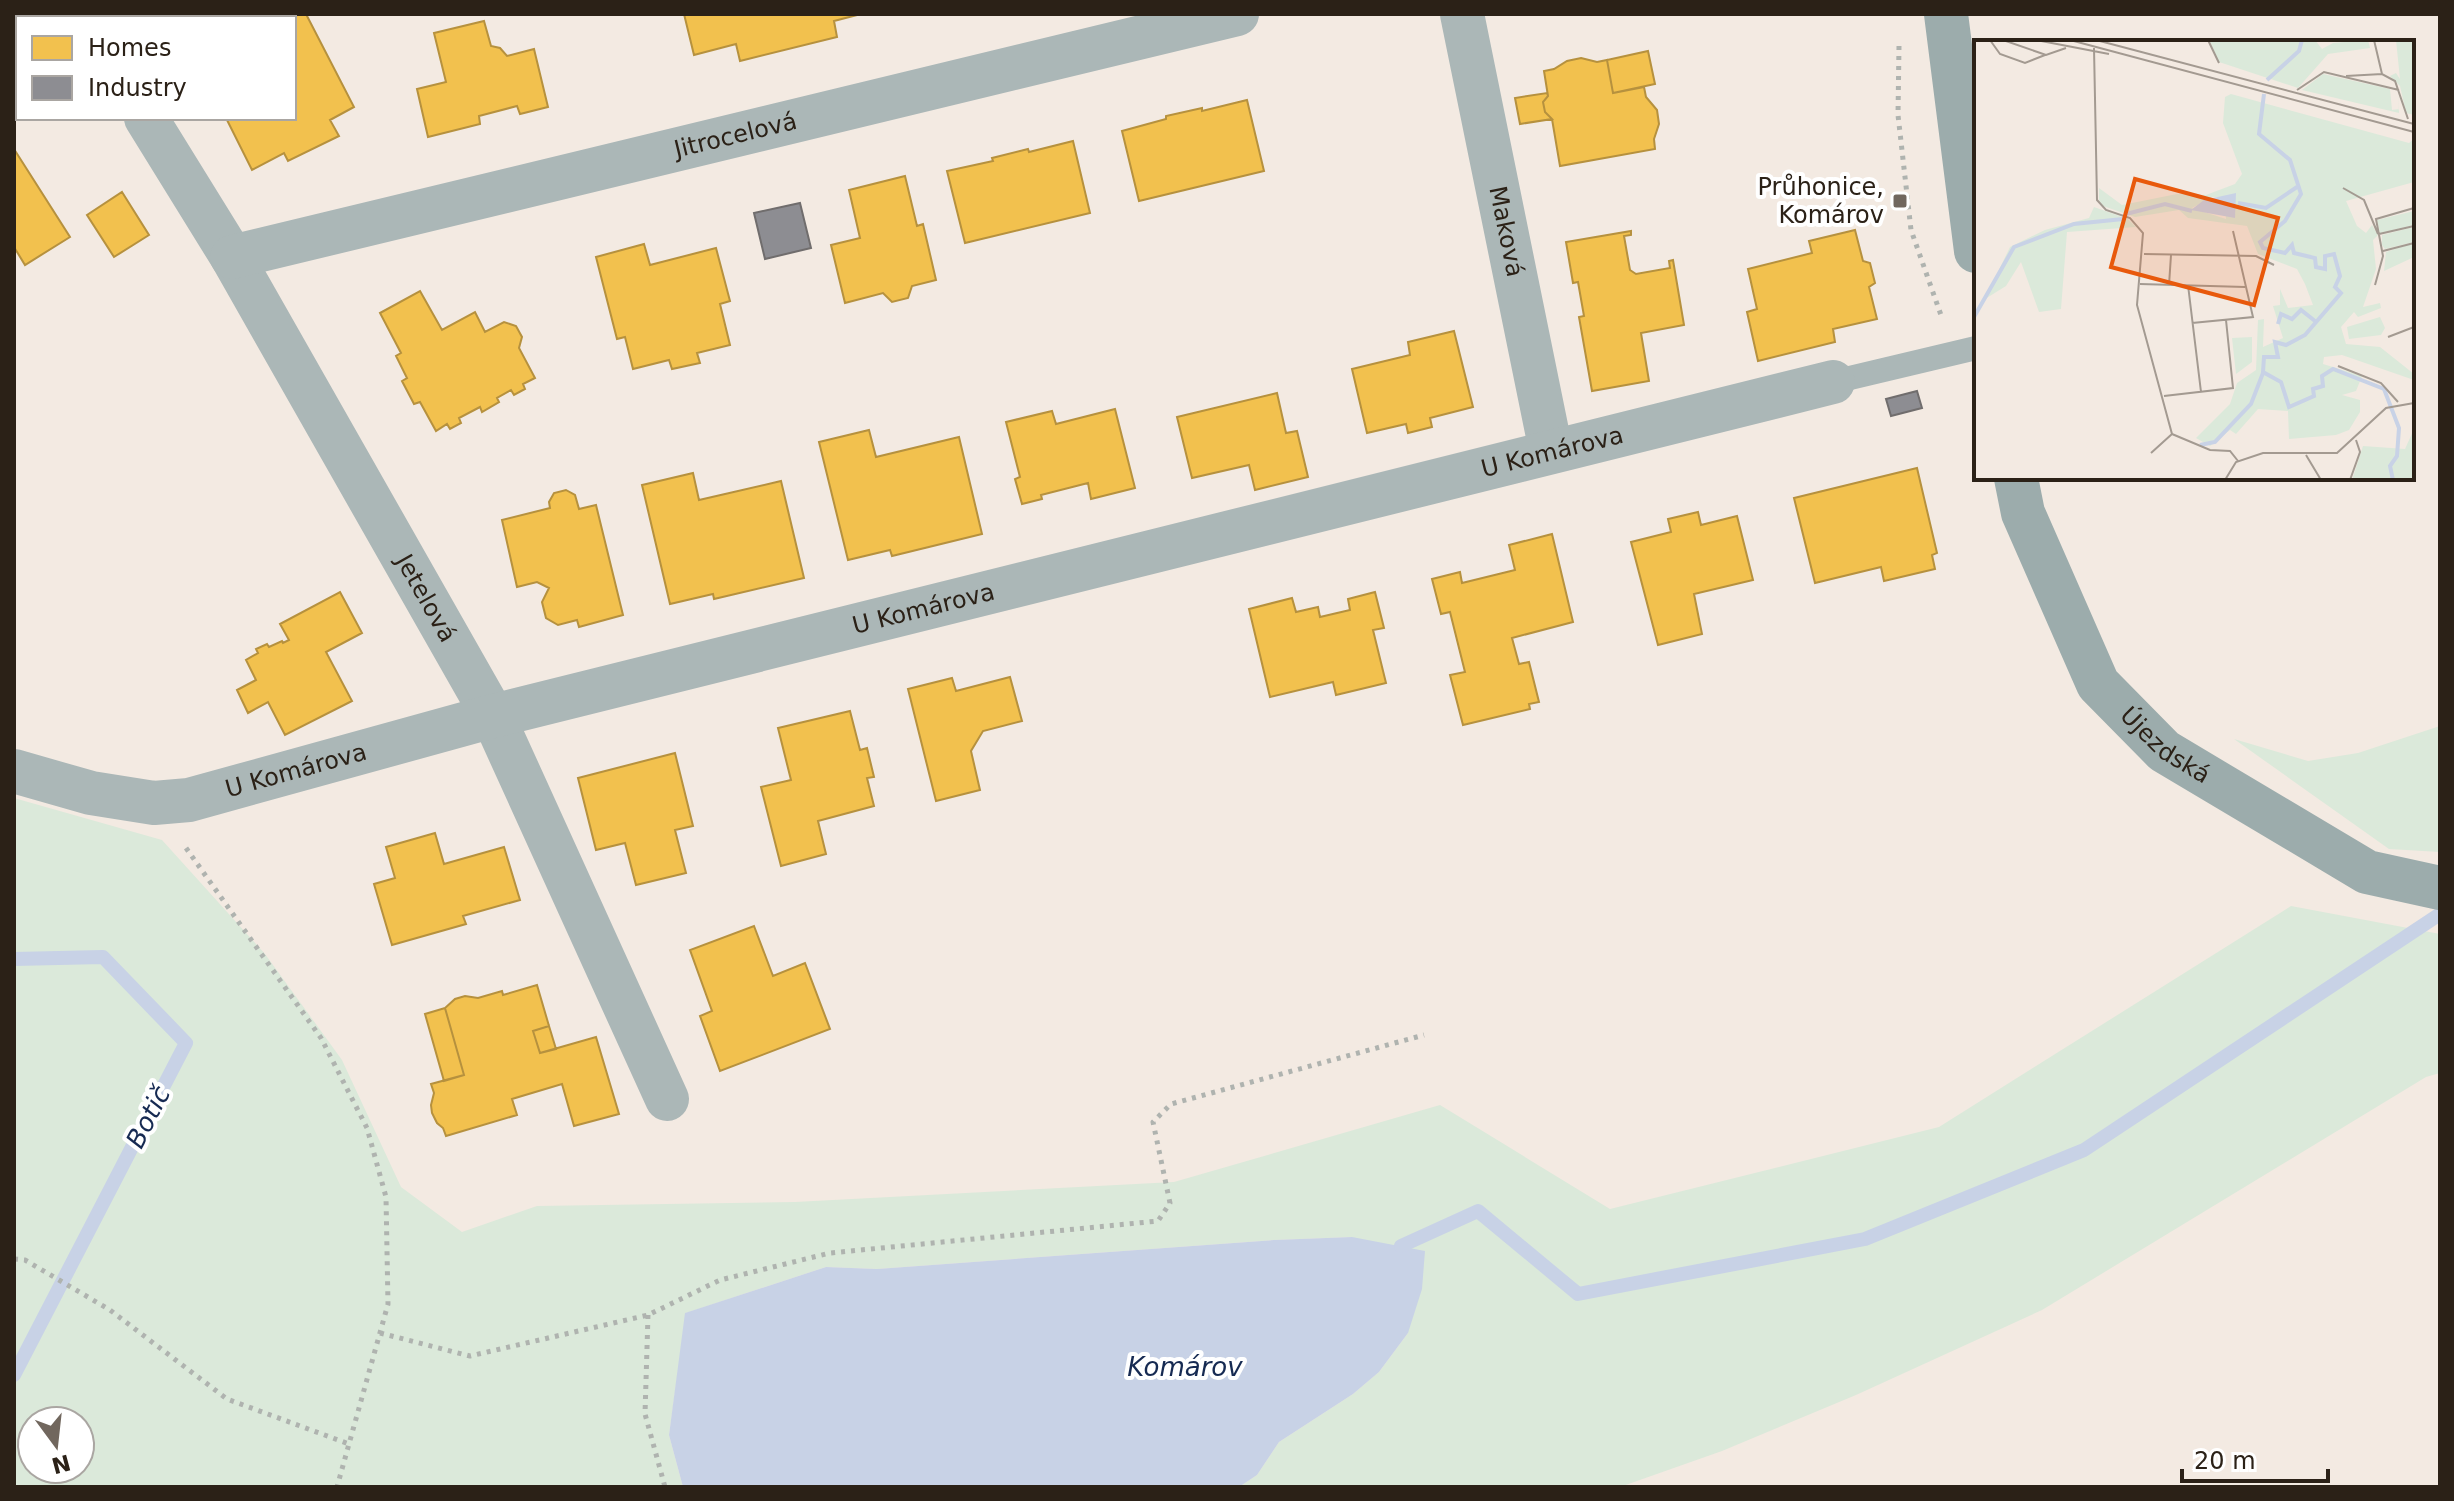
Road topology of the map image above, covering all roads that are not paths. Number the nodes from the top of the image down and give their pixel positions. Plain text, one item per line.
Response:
1 (1237, 14) edge
2 (1462, 14) edge
3 (1946, 14) edge
4 (1149, 24) edge
5 (147, 120) edge
6 (1974, 235) edge
7 (232, 257) junction
8 (1964, 351) edge
9 (1833, 382) joint
10 (1551, 451) junction
11 (2019, 495) edge
12 (493, 716) junction
13 (14, 771) edge
14 (2440, 888) edge
15 (667, 1099) dead end

1 - 4 street, Jitrocelová
2 - 10 street, Maková
3 - 6 street
4 - 7 street, Jitrocelová
5 - 7 street, Jetelová
7 - 12 street, Jetelová
8 - 9 lane
9 - 10 street, U Komárova
10 - 12 street, U Komárova
11 - 14 street, Újezdská
12 - 13 street, U Komárova
12 - 15 street, Jetelová

